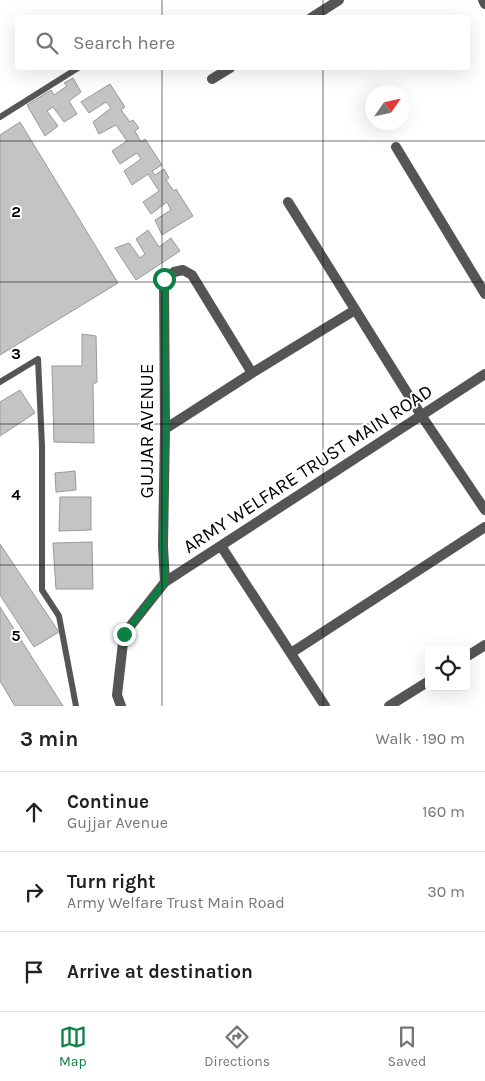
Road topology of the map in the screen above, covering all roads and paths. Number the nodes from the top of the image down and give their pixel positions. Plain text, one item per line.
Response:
1 (339, 0) edge
2 (483, 0) edge
3 (485, 4) edge
4 (315, 15) edge
5 (75, 70) edge
6 (227, 70) edge
7 (212, 79) dead end
8 (0, 117) edge
9 (396, 147) dead end
10 (288, 202) dead end
11 (485, 294) edge
12 (354, 310) junction
13 (252, 373) junction
14 (485, 374) edge
15 (0, 382) edge
16 (421, 415) junction
17 (166, 429) junction
18 (485, 510) edge
19 (485, 527) edge
20 (221, 546) junction
21 (165, 582) junction
22 (485, 645) edge
23 (291, 653) junction
24 (470, 654) edge
25 (425, 684) edge
26 (76, 706) edge
27 (121, 706) edge
28 (325, 706) edge
29 (389, 706) edge

1 - 4 street
2 - 3 street
5 - 8 lane
6 - 7 street
9 - 11 street
10 - 12 street
12 - 13 street
12 - 16 street
13 - 17 street
13 - 17 street, GUJJAR AVENUE
14 - 16 street, ARMY WELFARE TRUST MAIN ROAD
15 - 26 lane
16 - 18 street
16 - 20 street, ARMY WELFARE TRUST MAIN ROAD
17 - 21 street, GUJJAR AVENUE
19 - 23 street
20 - 21 street, ARMY WELFARE TRUST MAIN ROAD
20 - 23 street
21 - 27 street, ARMY WELFARE TRUST MAIN ROAD
22 - 24 street
23 - 28 street
25 - 29 street

